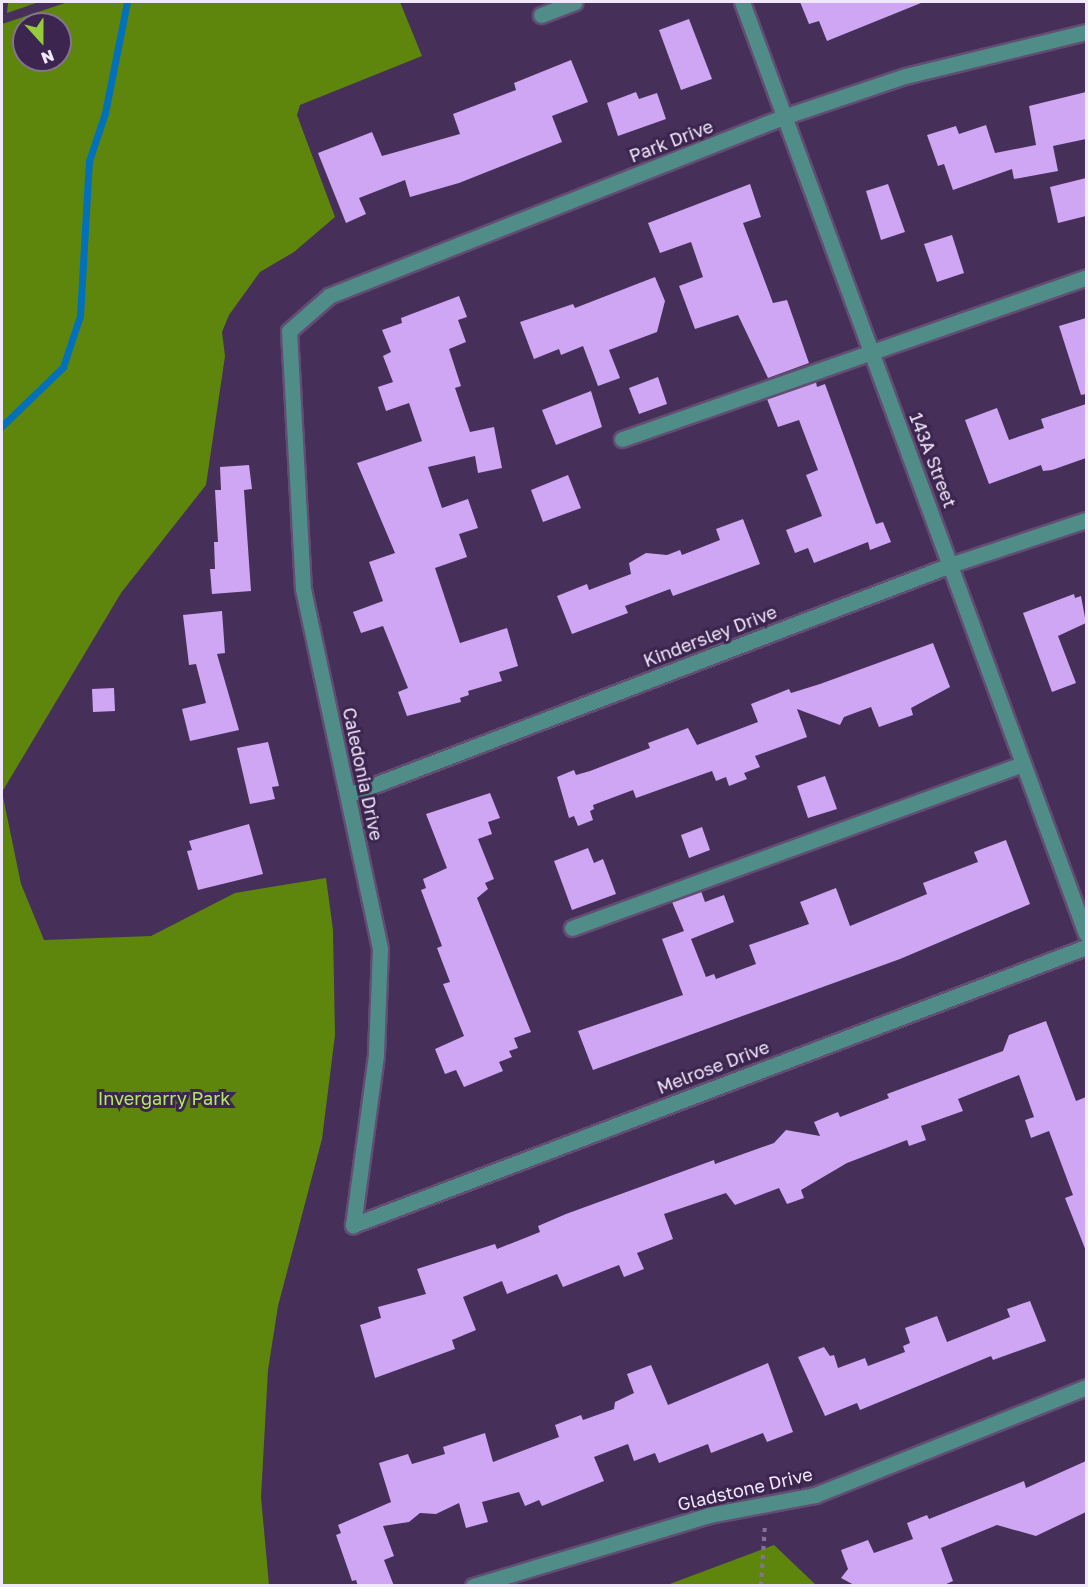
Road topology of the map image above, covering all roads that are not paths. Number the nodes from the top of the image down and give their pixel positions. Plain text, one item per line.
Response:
1 (575, 2) edge
2 (742, 2) edge
3 (541, 15) dead end
4 (1086, 32) edge
5 (783, 117) junction
6 (1086, 277) edge
7 (290, 331) joint
8 (870, 350) junction
9 (622, 439) dead end
10 (1086, 520) edge
11 (953, 564) junction
12 (1022, 764) junction
13 (348, 795) junction
14 (572, 928) dead end
15 (1086, 934) edge
16 (1086, 947) edge
17 (353, 1225) joint
18 (1086, 1388) edge
19 (473, 1586) edge

1 - 3 street
2 - 5 street, 143A Street
4 - 5 street, Park Drive
5 - 7 street, Park Drive
5 - 8 street, 143A Street
6 - 8 street
7 - 13 street, Caledonia Drive
8 - 9 street
8 - 11 street, 143A Street
10 - 11 street, Kindersley Drive
11 - 12 street, 143A Street
11 - 13 street, Kindersley Drive
12 - 14 street
12 - 15 street, 143A Street
13 - 17 street, Caledonia Drive
16 - 17 street, Melrose Drive
18 - 19 street, Gladstone Drive

